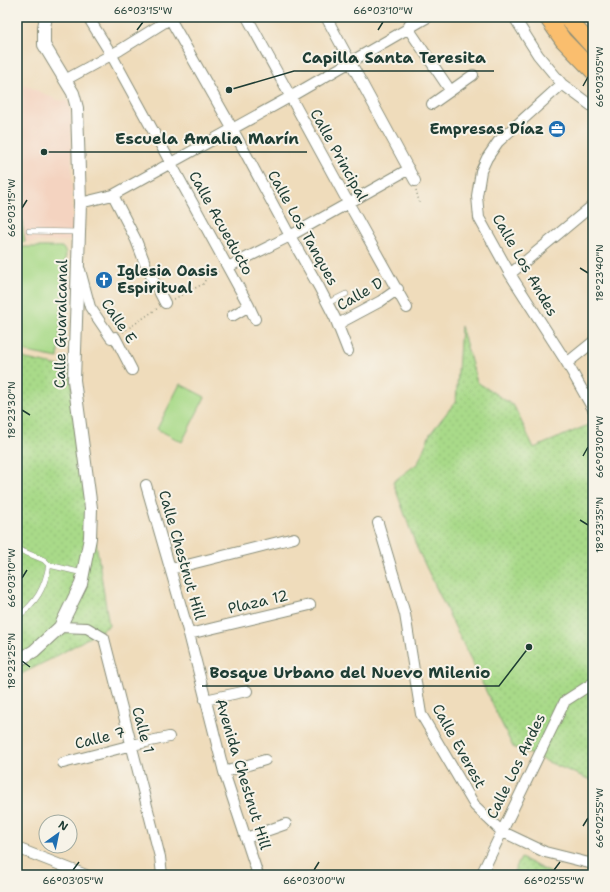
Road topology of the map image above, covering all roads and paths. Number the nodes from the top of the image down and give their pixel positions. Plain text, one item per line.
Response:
1 (46, 17) edge
2 (88, 17) edge
3 (247, 17) edge
4 (326, 17) edge
5 (415, 17) edge
6 (428, 17) edge
7 (514, 17) edge
8 (547, 17) edge
9 (566, 17) edge
10 (170, 18) edge
11 (408, 28) junction
12 (593, 46) edge
13 (111, 54) junction
14 (351, 62) junction
15 (593, 71) edge
16 (473, 74) dead end
17 (65, 80) junction
18 (562, 84) junction
19 (450, 90) junction
20 (290, 97) junction
21 (432, 104) dead end
22 (593, 107) edge
23 (232, 128) junction
24 (170, 163) junction
25 (409, 169) junction
26 (415, 181) joint
27 (113, 195) junction
28 (80, 203) junction
29 (349, 204) junction
30 (420, 205) dead end
31 (593, 205) edge
32 (28, 231) dead end
33 (79, 232) junction
34 (290, 236) junction
35 (78, 264) junction
36 (228, 267) junction
37 (510, 274) junction
38 (398, 289) junction
39 (346, 294) dead end
40 (166, 303) junction
41 (328, 303) junction
42 (249, 306) junction
43 (407, 308) dead end
44 (232, 316) dead end
45 (255, 320) dead end
46 (338, 324) junction
47 (115, 337) junction
48 (593, 342) edge
49 (348, 352) dead end
50 (567, 363) junction
51 (132, 370) dead end
52 (593, 408) edge
53 (146, 485) dead end
54 (378, 523) dead end
55 (294, 538) dead end
56 (17, 549) edge
57 (49, 564) junction
58 (171, 569) junction
59 (83, 573) junction
60 (310, 605) dead end
61 (17, 618) edge
62 (60, 627) junction
63 (189, 634) junction
64 (17, 662) edge
65 (593, 683) edge
66 (247, 691) dead end
67 (205, 700) junction
68 (169, 737) dead end
69 (132, 745) junction
70 (266, 760) dead end
71 (63, 763) dead end
72 (224, 772) junction
73 (286, 824) dead end
74 (501, 831) junction
75 (246, 838) junction
76 (17, 848) edge
77 (593, 864) edge
78 (86, 875) edge
79 (162, 875) edge
80 (258, 875) edge
81 (481, 875) edge

1 - 17 street, Calle Guaralcanal
2 - 13 street, Calle Acueducto
3 - 20 street, Calle Principal
4 - 14 street
5 - 11 street
6 - 11 street
7 - 18 street
8 - 15 highway
9 - 12 highway
10 - 13 street
10 - 23 street, Calle Los Tanques
11 - 14 street
11 - 19 street
13 - 17 street
13 - 24 street, Calle Acueducto
14 - 20 street
14 - 25 street
16 - 19 street
17 - 28 street, Calle Guaralcanal
18 - 22 street
18 - 37 street, Calle Los Andes
19 - 21 street
20 - 23 street
20 - 29 street, Calle Principal
23 - 24 street
23 - 34 street, Calle Los Tanques
24 - 27 street
24 - 36 street, Calle Acueducto
25 - 26 street
25 - 29 street
26 - 30 path
27 - 28 street
27 - 40 street
28 - 33 street, Calle Guaralcanal
29 - 34 street
29 - 38 street, Calle Principal
31 - 37 street
32 - 33 lane
33 - 35 street, Calle Guaralcanal
34 - 36 street
34 - 41 street, Calle Los Tanques
35 - 47 street, Calle E
35 - 59 street, Calle Guaralcanal
36 - 40 path
36 - 42 street, Calle Acueducto
37 - 50 street, Calle Los Andes
38 - 43 street, Calle Principal
38 - 46 street, Calle D
39 - 41 lane
40 - 47 path
41 - 46 street, Calle Los Tanques
42 - 44 street
42 - 45 street, Calle Acueducto
46 - 49 street, Calle Los Tanques
47 - 51 street, Calle E
48 - 50 street
50 - 52 street, Calle Los Andes
53 - 58 street, Calle Chestnut Hill
54 - 74 street, Calle Everest
55 - 58 street
56 - 57 lane
57 - 59 lane
57 - 61 lane
58 - 63 street, Calle Chestnut Hill
59 - 62 street, Calle Guaralcanal
60 - 63 street, Plaza 12
62 - 64 street, Calle Guaralcanal
62 - 69 street, Calle 1
63 - 67 street, Avenida Chestnut Hill
65 - 74 street, Calle Los Andes
66 - 67 street
67 - 72 street, Avenida Chestnut Hill
68 - 69 street, Calle 7
69 - 71 street, Calle 7
69 - 79 street, Calle 1
70 - 72 street
72 - 75 street, Avenida Chestnut Hill
73 - 75 street
74 - 77 street, Calle Everest
74 - 81 street, Calle Los Andes
75 - 80 street, Avenida Chestnut Hill
76 - 78 street

